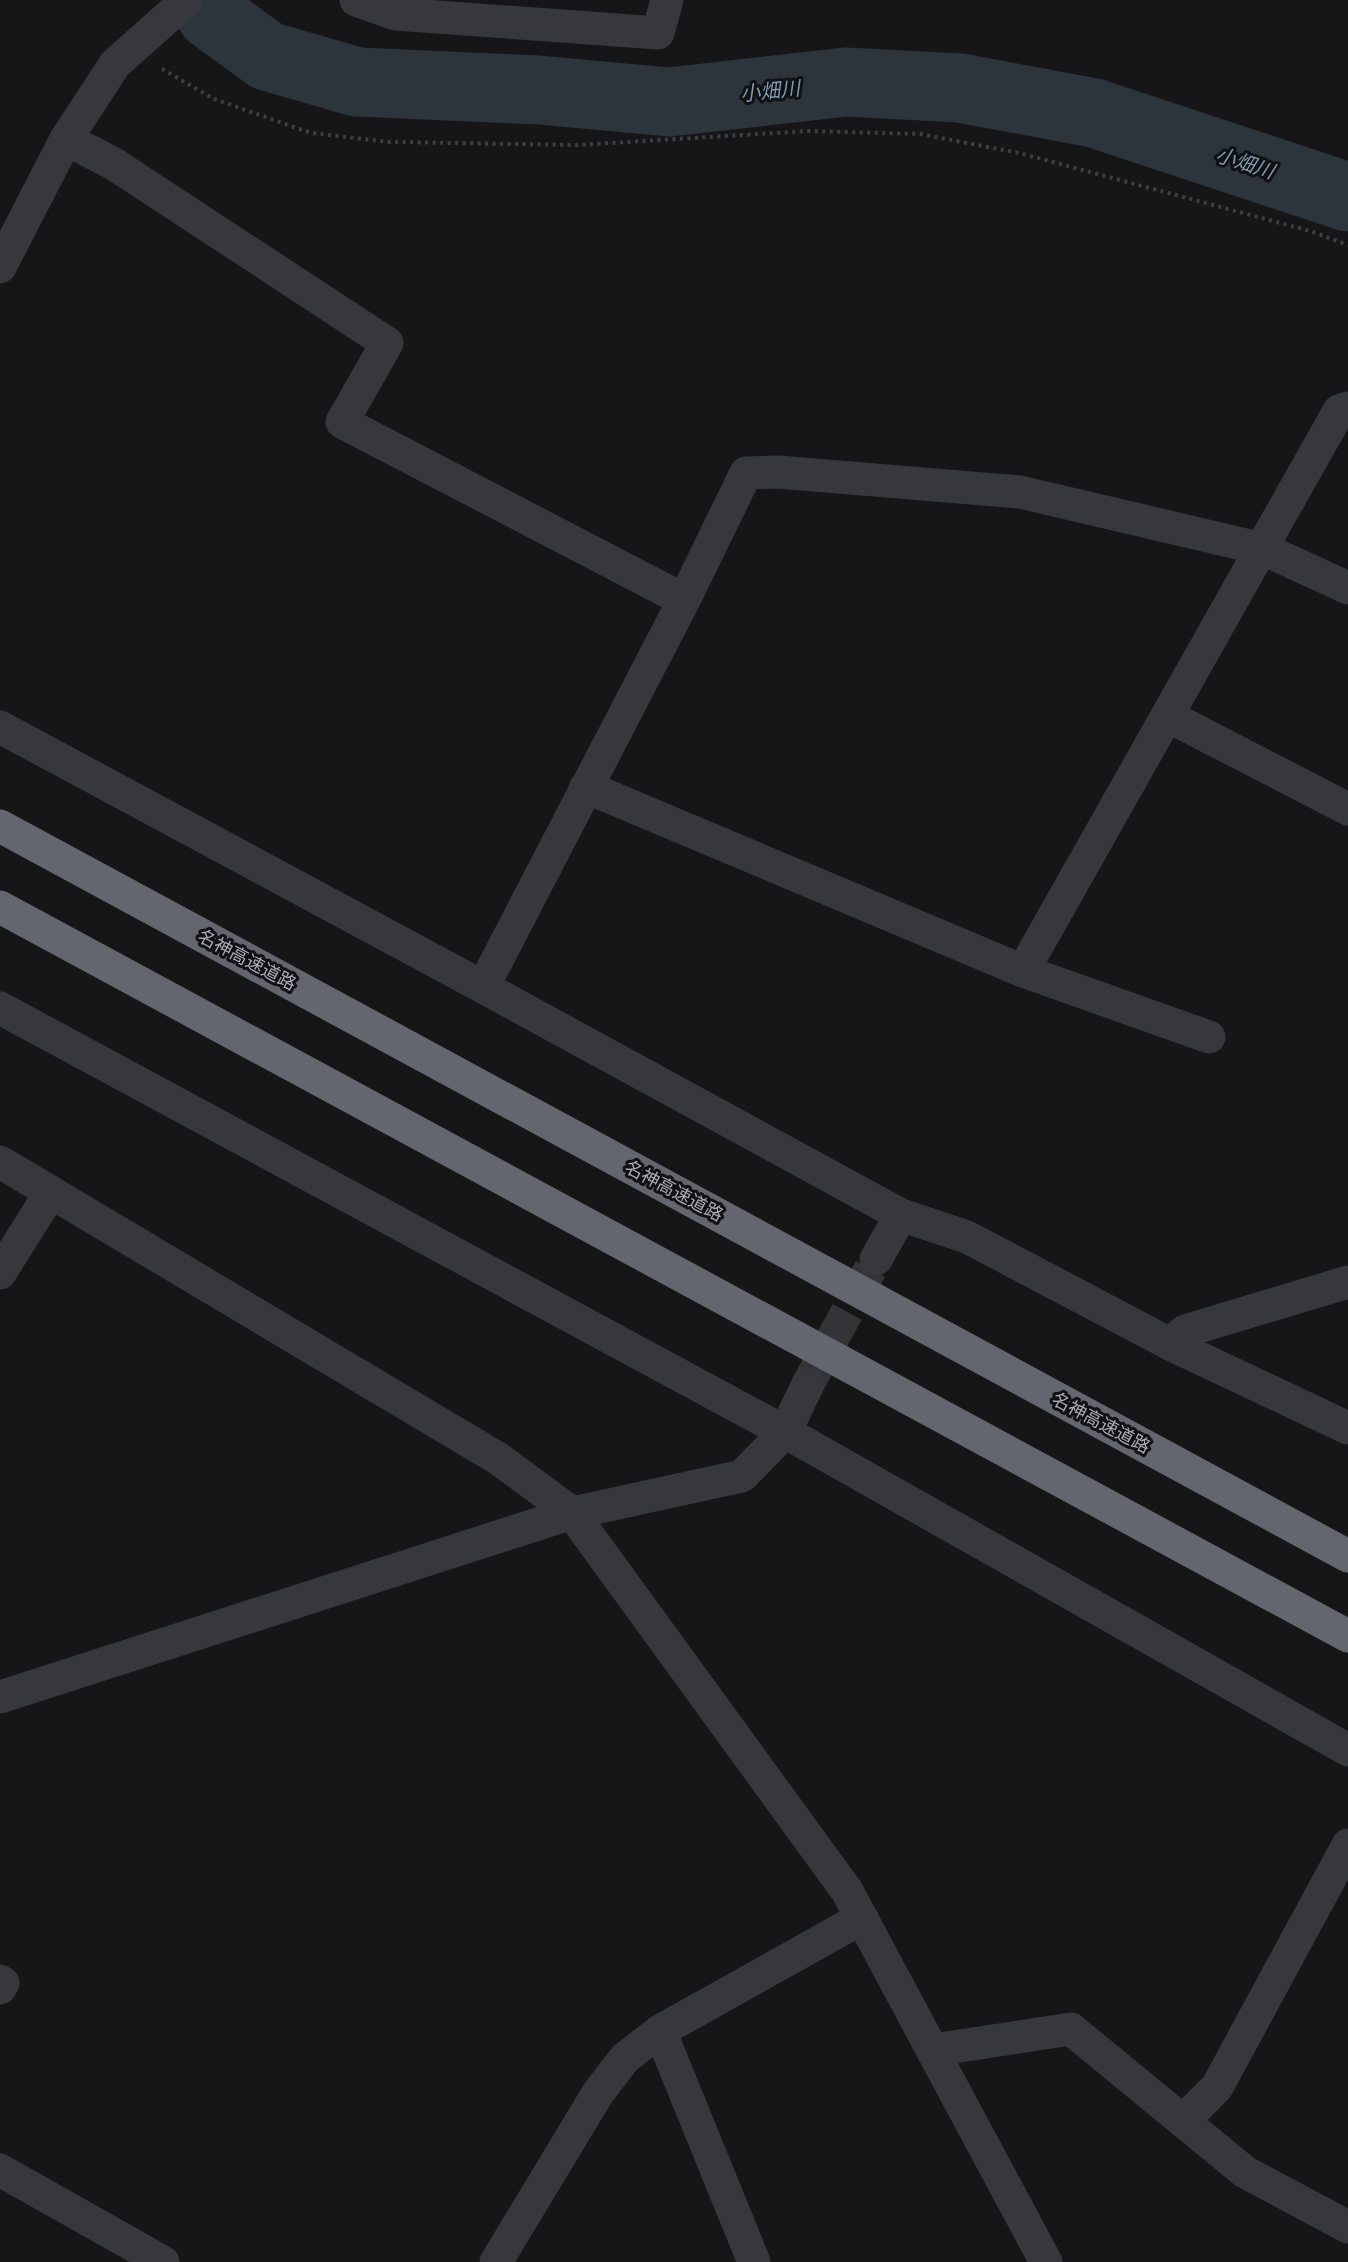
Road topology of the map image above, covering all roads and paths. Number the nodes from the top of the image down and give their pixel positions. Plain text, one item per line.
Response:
1 (356, 0) edge
2 (667, 0) edge
3 (178, 7) edge
4 (142, 38) junction
5 (66, 139) junction
6 (1348, 245) edge
7 (0, 267) edge
8 (1348, 408) edge
9 (1263, 549) junction
10 (1348, 588) edge
11 (684, 600) junction
12 (1168, 716) junction
13 (0, 727) edge
14 (586, 787) junction
15 (1348, 809) edge
16 (0, 826) edge
17 (0, 908) edge
18 (1023, 972) junction
19 (483, 987) junction
20 (0, 1008) edge
21 (1209, 1037) dead end
22 (0, 1162) edge
23 (51, 1192) junction
24 (901, 1215) junction
25 (876, 1259) tunnel mouth
26 (0, 1273) edge
27 (1348, 1282) edge
28 (1170, 1344) junction
29 (807, 1384) tunnel mouth
30 (1348, 1428) edge
31 (785, 1432) junction
32 (572, 1513) junction
33 (1348, 1556) edge
34 (1348, 1636) edge
35 (0, 1697) edge
36 (1348, 1750) edge
37 (1348, 1845) edge
38 (862, 1918) junction
39 (0, 1981) edge
40 (0, 1988) edge
41 (660, 2031) junction
42 (933, 2050) junction
43 (1183, 2121) junction
44 (0, 2170) edge
45 (1348, 2227) edge
46 (163, 2262) edge
47 (496, 2262) edge
48 (754, 2262) edge
49 (1046, 2262) edge

1 - 2 street
3 - 4 street
4 - 5 street
4 - 6 path
5 - 7 street
5 - 11 street
8 - 9 street
9 - 10 street
9 - 11 street
9 - 12 street
11 - 14 street
12 - 15 street
12 - 18 street
13 - 19 street
14 - 18 street
14 - 19 street
16 - 33 highway, 名神高速道路
17 - 34 highway
18 - 21 street
19 - 24 street
20 - 31 street
22 - 23 street
23 - 26 street
23 - 32 street
24 - 25 street
24 - 28 street
27 - 28 street
28 - 30 street
29 - 31 street
31 - 32 street
31 - 36 street
32 - 35 street
32 - 38 street
37 - 43 street
38 - 41 street
38 - 42 street
39 - 40 street
41 - 47 street
41 - 48 street
42 - 43 street
42 - 49 street
43 - 45 street
44 - 46 street

